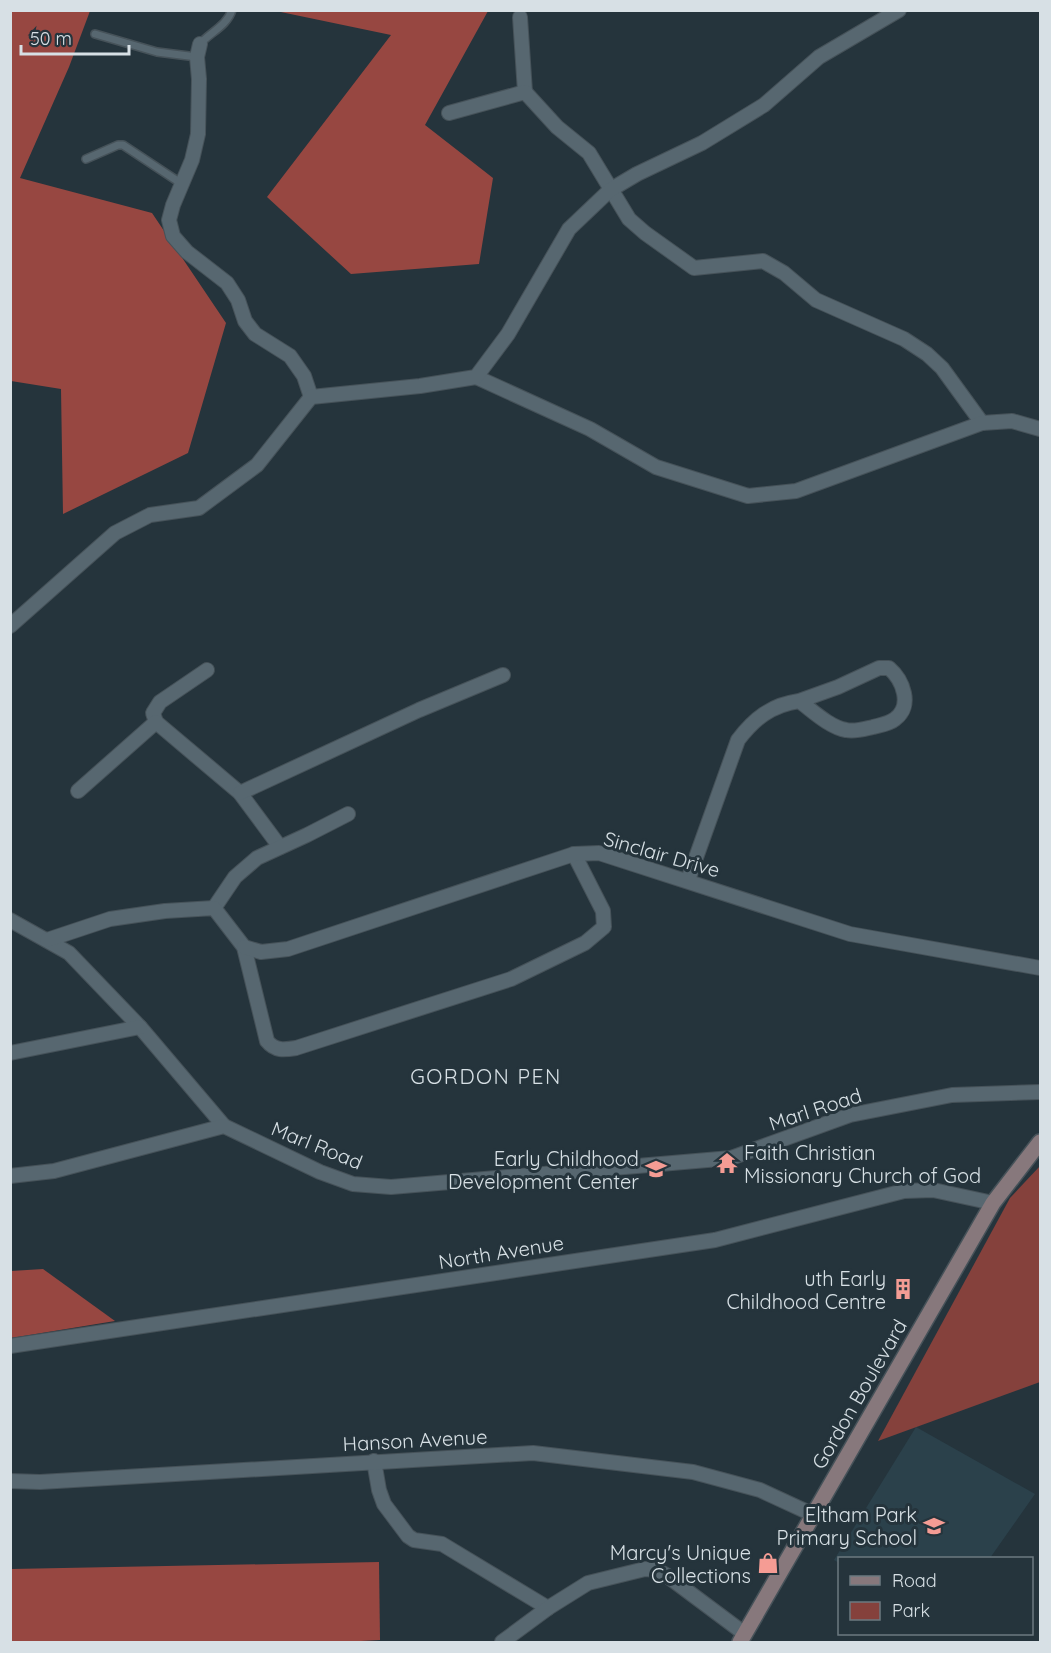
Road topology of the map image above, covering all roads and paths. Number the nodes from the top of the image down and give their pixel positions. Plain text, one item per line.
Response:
1 (232, 10) edge
2 (899, 10) edge
3 (520, 17) dead end
4 (95, 34) dead end
5 (198, 51) junction
6 (525, 92) junction
7 (449, 112) dead end
8 (86, 159) dead end
9 (182, 184) junction
10 (610, 190) junction
11 (476, 377) junction
12 (311, 397) junction
13 (982, 423) junction
14 (1041, 429) edge
15 (10, 626) edge
16 (207, 670) dead end
17 (503, 675) dead end
18 (799, 701) junction
19 (156, 722) junction
20 (78, 791) dead end
21 (240, 793) junction
22 (348, 814) dead end
23 (280, 847) junction
24 (574, 854) junction
25 (688, 880) junction
26 (214, 908) junction
27 (10, 920) edge
28 (47, 940) junction
29 (244, 947) junction
30 (1041, 968) edge
31 (140, 1027) junction
32 (10, 1053) edge
33 (1041, 1092) edge
34 (224, 1126) junction
35 (1041, 1142) edge
36 (10, 1176) edge
37 (993, 1203) junction
38 (10, 1346) edge
39 (374, 1461) junction
40 (10, 1481) edge
41 (814, 1515) junction
42 (548, 1608) junction
43 (743, 1638) edge
44 (502, 1642) edge

1 - 5 lane
2 - 10 street
3 - 6 street
4 - 5 lane
5 - 9 street
6 - 7 street
6 - 10 street
8 - 9 lane
9 - 12 street
10 - 11 street
10 - 13 street
11 - 12 street
11 - 13 street
12 - 15 street
13 - 14 street
16 - 19 street
17 - 21 street
18 - 18 street
18 - 25 street
19 - 20 street
19 - 21 street
21 - 23 street
22 - 23 street
23 - 26 street
24 - 25 street, Sinclair Drive
24 - 29 street, Sinclair Drive
24 - 29 street
25 - 30 street, Sinclair Drive
26 - 28 street
26 - 29 street
27 - 28 street
28 - 31 street
31 - 32 street
31 - 34 street
33 - 34 street, Marl Road
34 - 36 street
35 - 37 street, Gordon Boulevard
37 - 38 street, North Avenue
37 - 41 street, Gordon Boulevard
39 - 40 street, Hanson Avenue
39 - 41 street, Hanson Avenue
39 - 42 street
41 - 43 street, Gordon Boulevard
42 - 43 street
42 - 44 street

